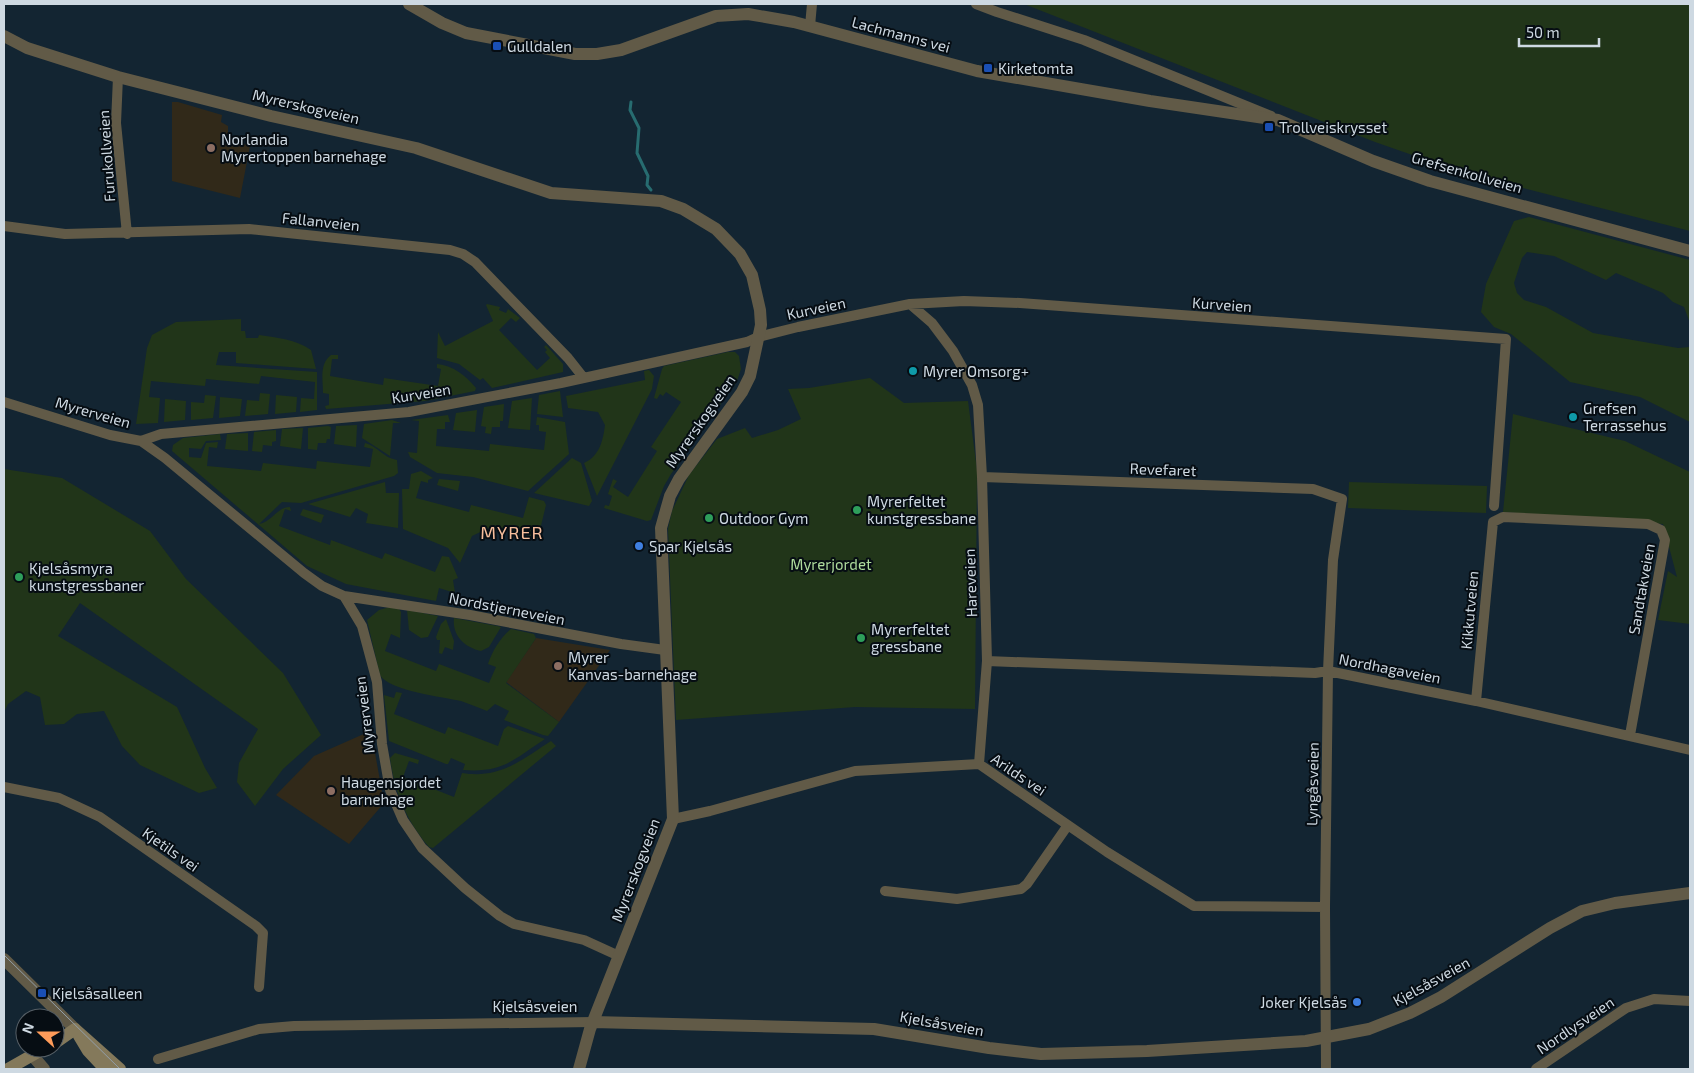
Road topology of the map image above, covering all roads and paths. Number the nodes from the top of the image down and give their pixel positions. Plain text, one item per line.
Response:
1 (409, 4) edge
2 (812, 4) edge
3 (976, 4) edge
4 (810, 26) junction
5 (4, 36) edge
6 (118, 77) junction
7 (1240, 110) junction
8 (1278, 120) joint
9 (4, 226) edge
10 (127, 234) junction
11 (1690, 251) edge
12 (910, 304) junction
13 (758, 337) junction
14 (583, 377) junction
15 (4, 402) edge
16 (141, 441) junction
17 (982, 477) junction
18 (1342, 499) joint
19 (1494, 506) dead end
20 (1493, 522) joint
21 (344, 596) junction
22 (664, 650) junction
23 (987, 661) junction
24 (1328, 671) junction
25 (1476, 701) junction
26 (1630, 735) junction
27 (1690, 750) edge
28 (979, 764) junction
29 (4, 787) edge
30 (673, 819) junction
31 (1068, 825) junction
32 (885, 891) dead end
33 (1690, 893) edge
34 (1325, 907) junction
35 (619, 956) junction
36 (4, 960) edge
37 (259, 988) dead end
38 (1690, 1001) edge
39 (593, 1022) junction
40 (75, 1029) junction
41 (65, 1036) edge
42 (1326, 1038) junction
43 (27, 1058) edge
44 (35, 1058) edge
45 (158, 1059) dead end
46 (8, 1069) edge
47 (44, 1069) edge
48 (105, 1069) edge
49 (120, 1069) edge
50 (579, 1069) edge
51 (1326, 1069) edge
52 (1536, 1069) edge

1 - 4 street, Lachmanns vei
2 - 4 street
3 - 7 street
4 - 7 street, Lachmanns vei
5 - 6 street, Myrerskogveien
6 - 10 street, Furukollveien
6 - 13 street, Myrerskogveien
7 - 8 street, Lachmanns vei
8 - 11 street, Grefsenkollveien
9 - 10 street, Fallanveien
10 - 14 street, Fallanveien
12 - 13 street, Kurveien
12 - 17 street, Hareveien
12 - 19 street, Kurveien
13 - 14 street, Kurveien
13 - 22 street, Myrerskogveien
14 - 16 street, Kurveien
15 - 16 street, Myrerveien
16 - 21 street, Myrerveien
17 - 18 street, Revefaret
17 - 23 street, Hareveien
18 - 24 street, Lyngåsveien
20 - 25 street, Kikkutveien
20 - 26 street, Sandtakveien
21 - 22 street, Nordstjerneveien
21 - 35 street, Myrerveien
22 - 30 street, Myrerskogveien
23 - 24 street, Nordhagaveien
23 - 28 street, Hareveien
24 - 25 street, Nordhagaveien
24 - 34 street, Lyngåsveien
25 - 26 street, Nordhagaveien
26 - 27 street, Nordhagaveien
28 - 30 street, Arilds vei
28 - 31 street, Arilds vei
29 - 37 street, Kjetils vei
30 - 35 street, Myrerskogveien
31 - 32 street
31 - 34 street, Arilds vei
33 - 42 street, Kjelsåsveien
34 - 42 street, Lyngåsveien
35 - 39 street, Myrerskogveien
36 - 40 street
38 - 52 street, Nordlysveien
39 - 42 street, Kjelsåsveien
39 - 45 street, Kjelsåsveien
39 - 50 street, Myrerskogveien
40 - 41 main road
40 - 48 main road
40 - 49 main road
42 - 51 street, Lyngåsveien
43 - 46 main road
44 - 47 street

